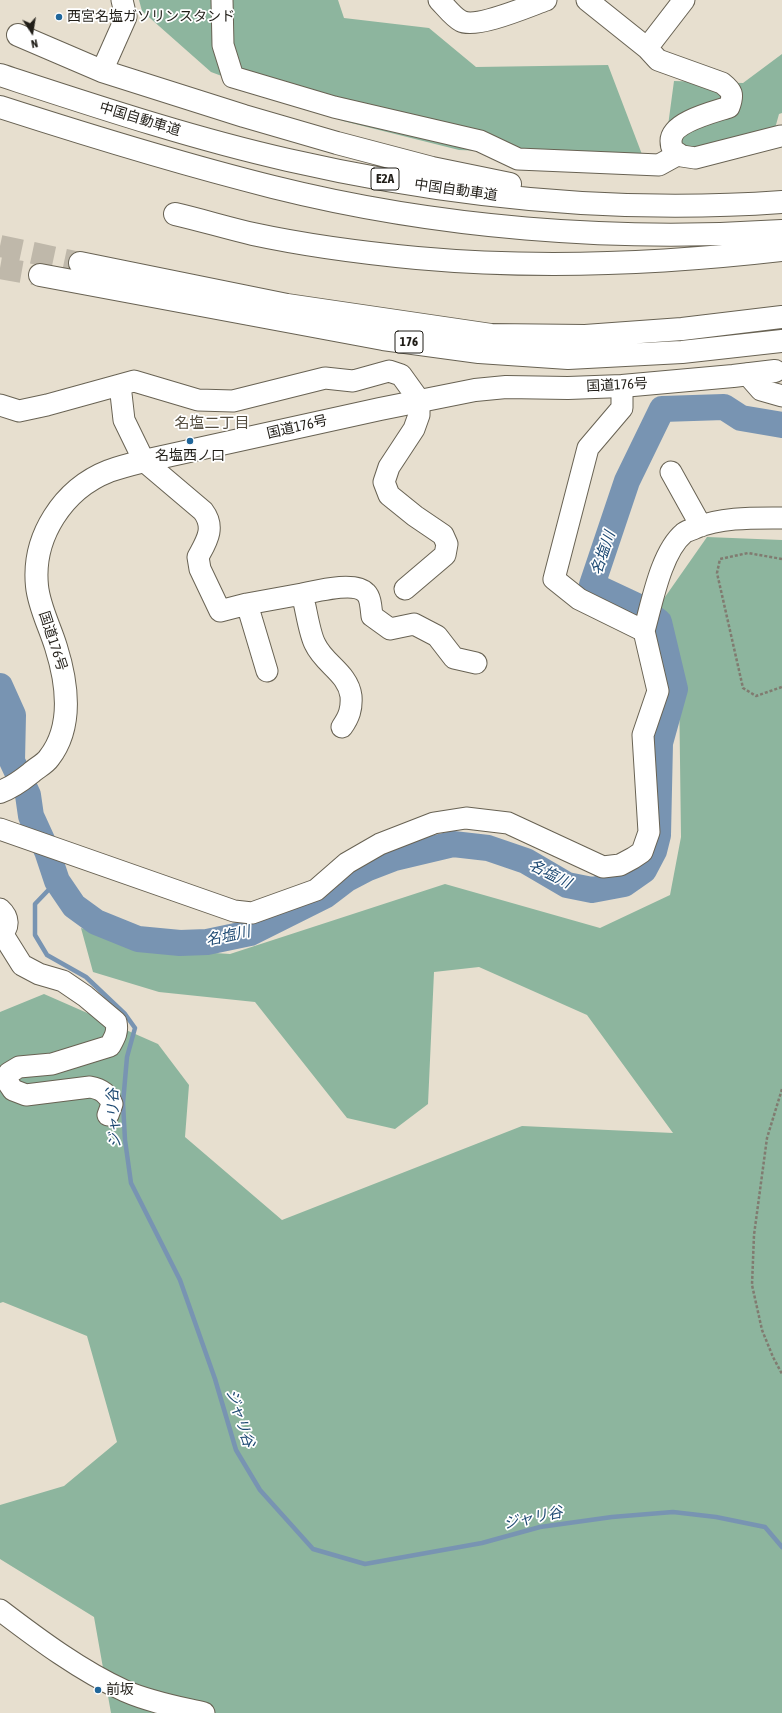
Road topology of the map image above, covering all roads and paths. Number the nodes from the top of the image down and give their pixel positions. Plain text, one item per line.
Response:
1 (122, 0) edge
2 (222, 0) edge
3 (439, 0) edge
4 (546, 0) edge
5 (587, 0) edge
6 (684, 0) edge
7 (18, 35) dead end
8 (647, 48) junction
9 (102, 71) junction
10 (0, 75) edge
11 (0, 107) edge
12 (782, 132) edge
13 (678, 154) junction
14 (782, 202) edge
15 (646, 205) junction
16 (175, 214) dead end
17 (782, 231) edge
18 (782, 250) edge
19 (80, 263) tunnel mouth
20 (40, 275) tunnel mouth
21 (782, 317) edge
22 (782, 341) edge
23 (775, 371) dead end
24 (747, 374) junction
25 (120, 385) junction
26 (622, 386) junction
27 (782, 396) edge
28 (419, 400) junction
29 (0, 405) edge
30 (144, 461) junction
31 (672, 472) dead end
32 (782, 518) edge
33 (701, 526) junction
34 (782, 559) edge
35 (405, 589) dead end
36 (302, 594) junction
37 (247, 604) junction
38 (644, 631) junction
39 (476, 663) dead end
40 (267, 671) dead end
41 (782, 687) edge
42 (342, 727) dead end
43 (0, 792) edge
44 (0, 829) edge
45 (0, 909) edge
46 (1, 934) edge
47 (782, 1089) edge
48 (108, 1115) dead end
49 (782, 1374) edge
50 (0, 1610) edge
51 (204, 1713) edge

1 - 9 street
2 - 13 street
3 - 4 street
5 - 8 street
6 - 8 street
7 - 9 highway
8 - 13 street
9 - 15 highway
10 - 15 highway, 中国自動車道 / E2A
11 - 17 highway, 中国自動車道 / E2A
12 - 13 street
14 - 15 highway, 中国自動車道 / E2A
16 - 18 highway
19 - 21 highway, 176
20 - 22 highway, 176
23 - 24 highway, 国道176号
24 - 26 highway, 国道176号
24 - 27 street
25 - 28 street
25 - 29 street
25 - 30 street
26 - 28 highway, 国道176号
26 - 38 street
28 - 30 highway, 国道176号
28 - 35 street
30 - 37 street
30 - 43 highway, 国道176号
31 - 33 street
32 - 33 street
33 - 38 street
34 - 41 path
36 - 37 street
36 - 39 street
36 - 42 street
37 - 40 street
38 - 44 street
45 - 46 street
46 - 48 street
47 - 49 path
50 - 51 street

